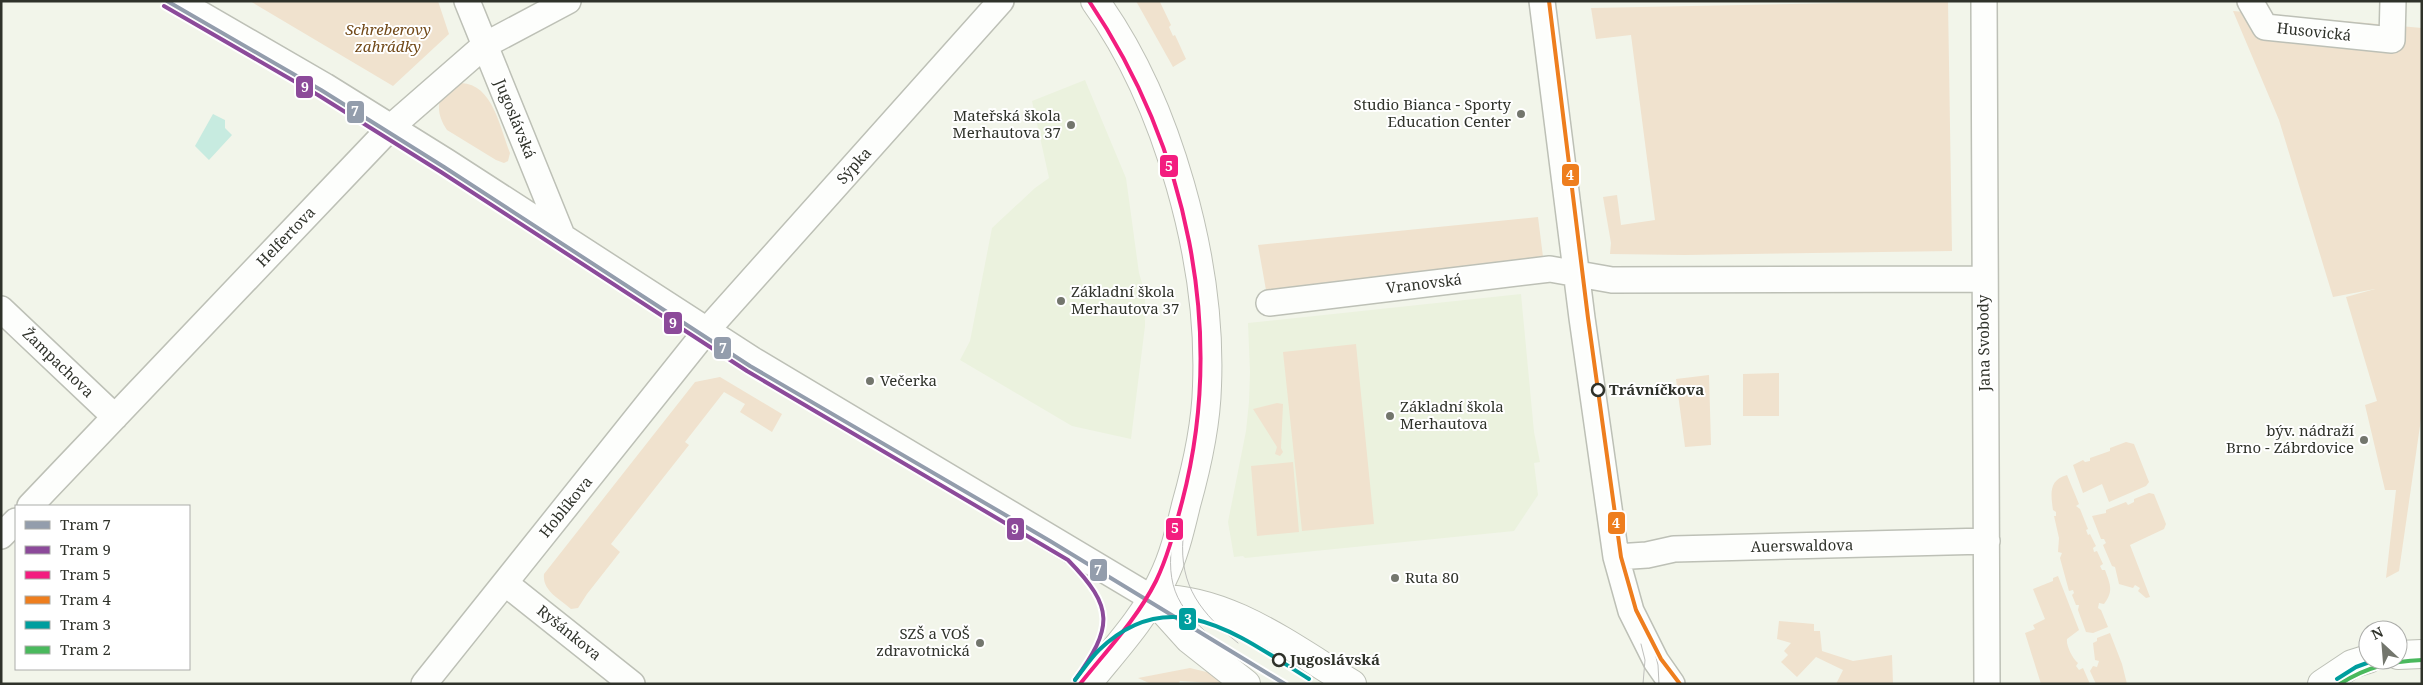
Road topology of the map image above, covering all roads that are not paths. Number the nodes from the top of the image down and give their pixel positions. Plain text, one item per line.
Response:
1 (178, 1) edge
2 (467, 1) edge
3 (568, 1) edge
4 (1001, 1) edge
5 (1095, 1) edge
6 (1542, 1) edge
7 (1984, 1) edge
8 (2250, 1) edge
9 (2393, 1) edge
10 (485, 45) junction
11 (391, 127) junction
12 (563, 238) junction
13 (1578, 275) junction
14 (1984, 279) junction
15 (1269, 302) dead end
16 (1, 309) edge
17 (707, 330) junction
18 (115, 417) junction
19 (31, 505) edge
20 (15, 522) edge
21 (1, 536) edge
22 (1988, 542) junction
23 (1616, 557) junction
24 (505, 583) junction
25 (1153, 599) junction
26 (2358, 662) edge
27 (424, 684) edge
28 (632, 684) edge
29 (1087, 684) edge
30 (1246, 684) edge
31 (1352, 684) edge
32 (1672, 684) edge
33 (1986, 684) edge
34 (2322, 684) edge

1 - 11 street
2 - 10 street, Jugoslávská
3 - 10 street, Helfertova
4 - 17 street, Sýpka
5 - 25 street
6 - 13 street
7 - 14 street, Jana Svobody
8 - 9 street, Husovická
10 - 11 street, Helfertova
10 - 12 street, Jugoslávská
11 - 12 street
11 - 18 street, Helfertova
12 - 17 street
13 - 14 street
13 - 15 street, Vranovská
13 - 23 street
14 - 22 street, Jana Svobody
16 - 18 street, Žampachova
17 - 24 street, Hoblíkova
17 - 25 street
18 - 19 street, Helfertova
20 - 21 street
22 - 23 street, Auerswaldova
22 - 33 street, Jana Svobody
23 - 32 street
24 - 27 street, Hoblíkova
24 - 28 street, Ryšánkova
25 - 29 street
25 - 30 street
25 - 31 street
26 - 34 street

